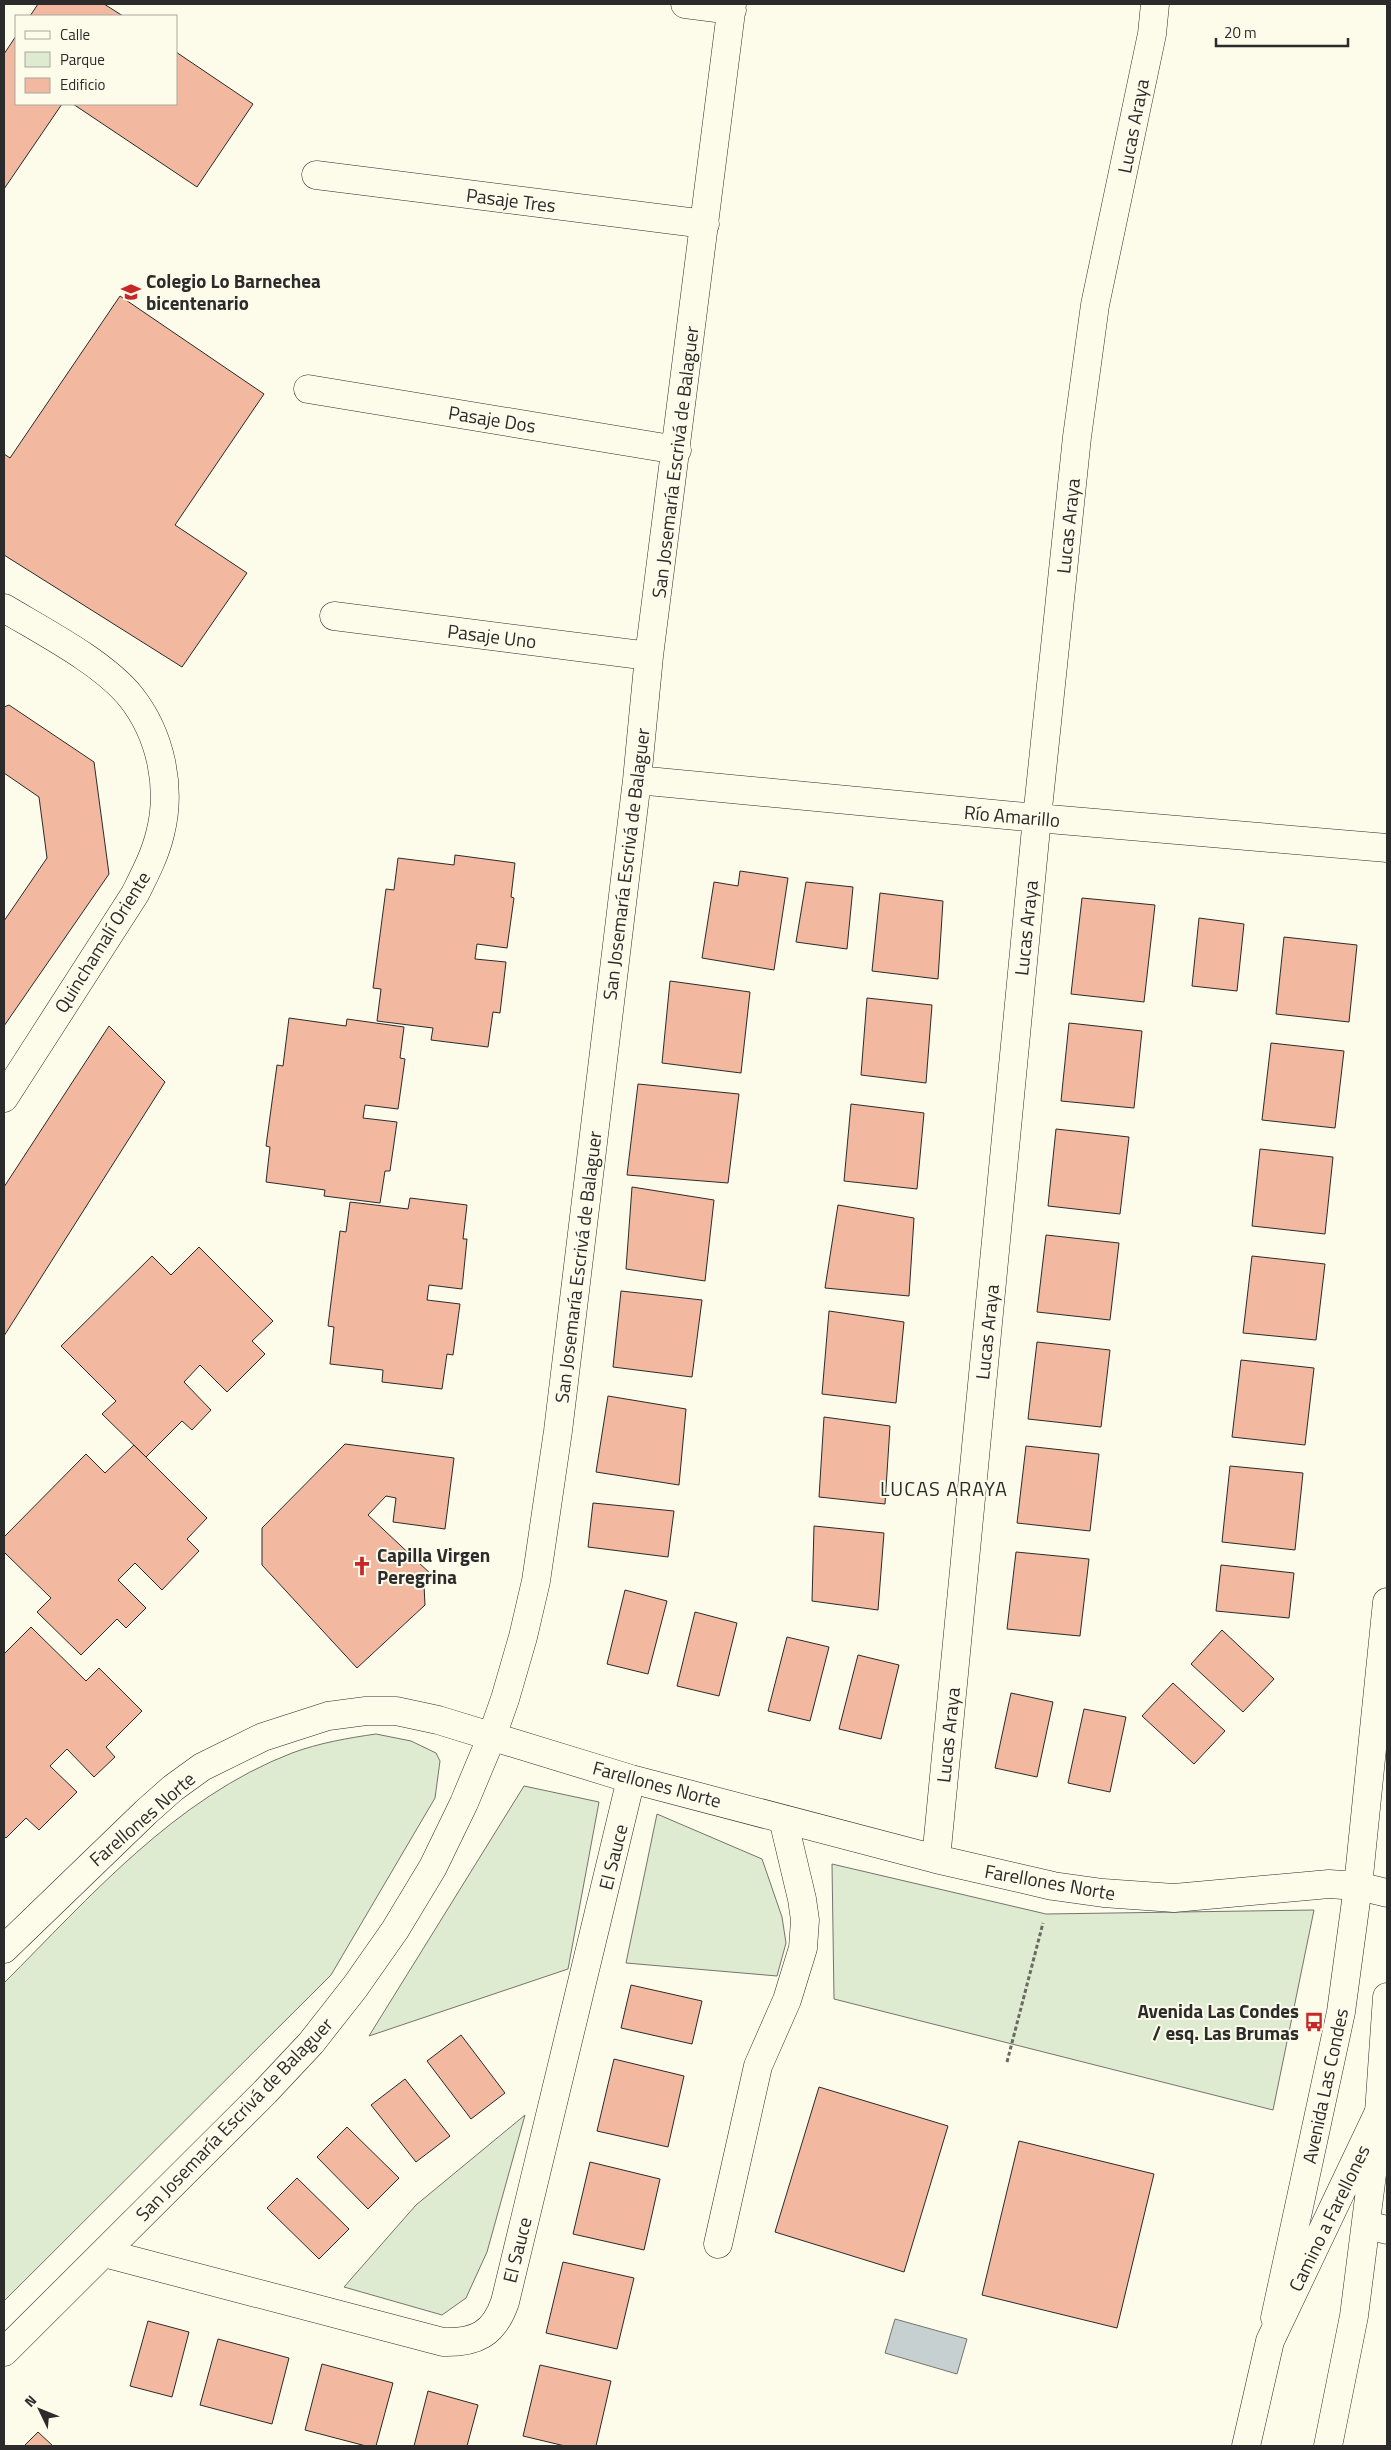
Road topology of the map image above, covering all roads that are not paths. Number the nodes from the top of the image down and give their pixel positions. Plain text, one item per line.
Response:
1 (685, 4) edge
2 (1155, 4) edge
3 (732, 7) edge
4 (316, 175) dead end
5 (705, 224) junction
6 (308, 389) dead end
7 (677, 450) junction
8 (4, 608) edge
9 (334, 616) dead end
10 (649, 656) junction
11 (637, 780) junction
12 (1037, 818) junction
13 (1387, 848) edge
14 (4, 1098) edge
15 (1387, 1602) edge
16 (492, 1736) junction
17 (631, 1779) junction
18 (783, 1819) junction
19 (936, 1859) junction
20 (1358, 1886) junction
21 (1387, 1893) edge
22 (4, 1949) edge
23 (1387, 1997) edge
24 (1383, 2104) edge
25 (1377, 2228) edge
26 (718, 2244) dead end
27 (104, 2253) junction
28 (1270, 2341) junction
29 (4, 2352) edge
30 (1246, 2446) edge
31 (1328, 2446) edge

1 - 3 street
2 - 12 street, Lucas Araya
3 - 5 street, San Josemaría Escrivá de Balaguer
4 - 5 street, Pasaje Tres
5 - 7 street, San Josemaría Escrivá de Balaguer
6 - 7 street, Pasaje Dos
7 - 10 street, San Josemaría Escrivá de Balaguer
8 - 14 street, Quinchamalí Oriente
9 - 10 street, Pasaje Uno
10 - 11 street, San Josemaría Escrivá de Balaguer
11 - 12 street, Río Amarillo
11 - 16 street, San Josemaría Escrivá de Balaguer
12 - 13 street, Río Amarillo
12 - 19 street, Lucas Araya
15 - 20 street, Avenida Las Condes
16 - 17 street, Farellones Norte
16 - 22 street, Farellones Norte
16 - 27 street, San Josemaría Escrivá de Balaguer
17 - 18 street, Farellones Norte
17 - 27 street, El Sauce
18 - 19 street, Farellones Norte
18 - 26 street
19 - 20 street, Farellones Norte
20 - 21 street, Farellones Norte
20 - 28 street, Avenida Las Condes
23 - 24 street
24 - 25 street
24 - 28 street, Camino a Farellones
25 - 31 street
27 - 29 street, San Josemaría Escrivá de Balaguer
28 - 30 street, Avenida Las Condes

